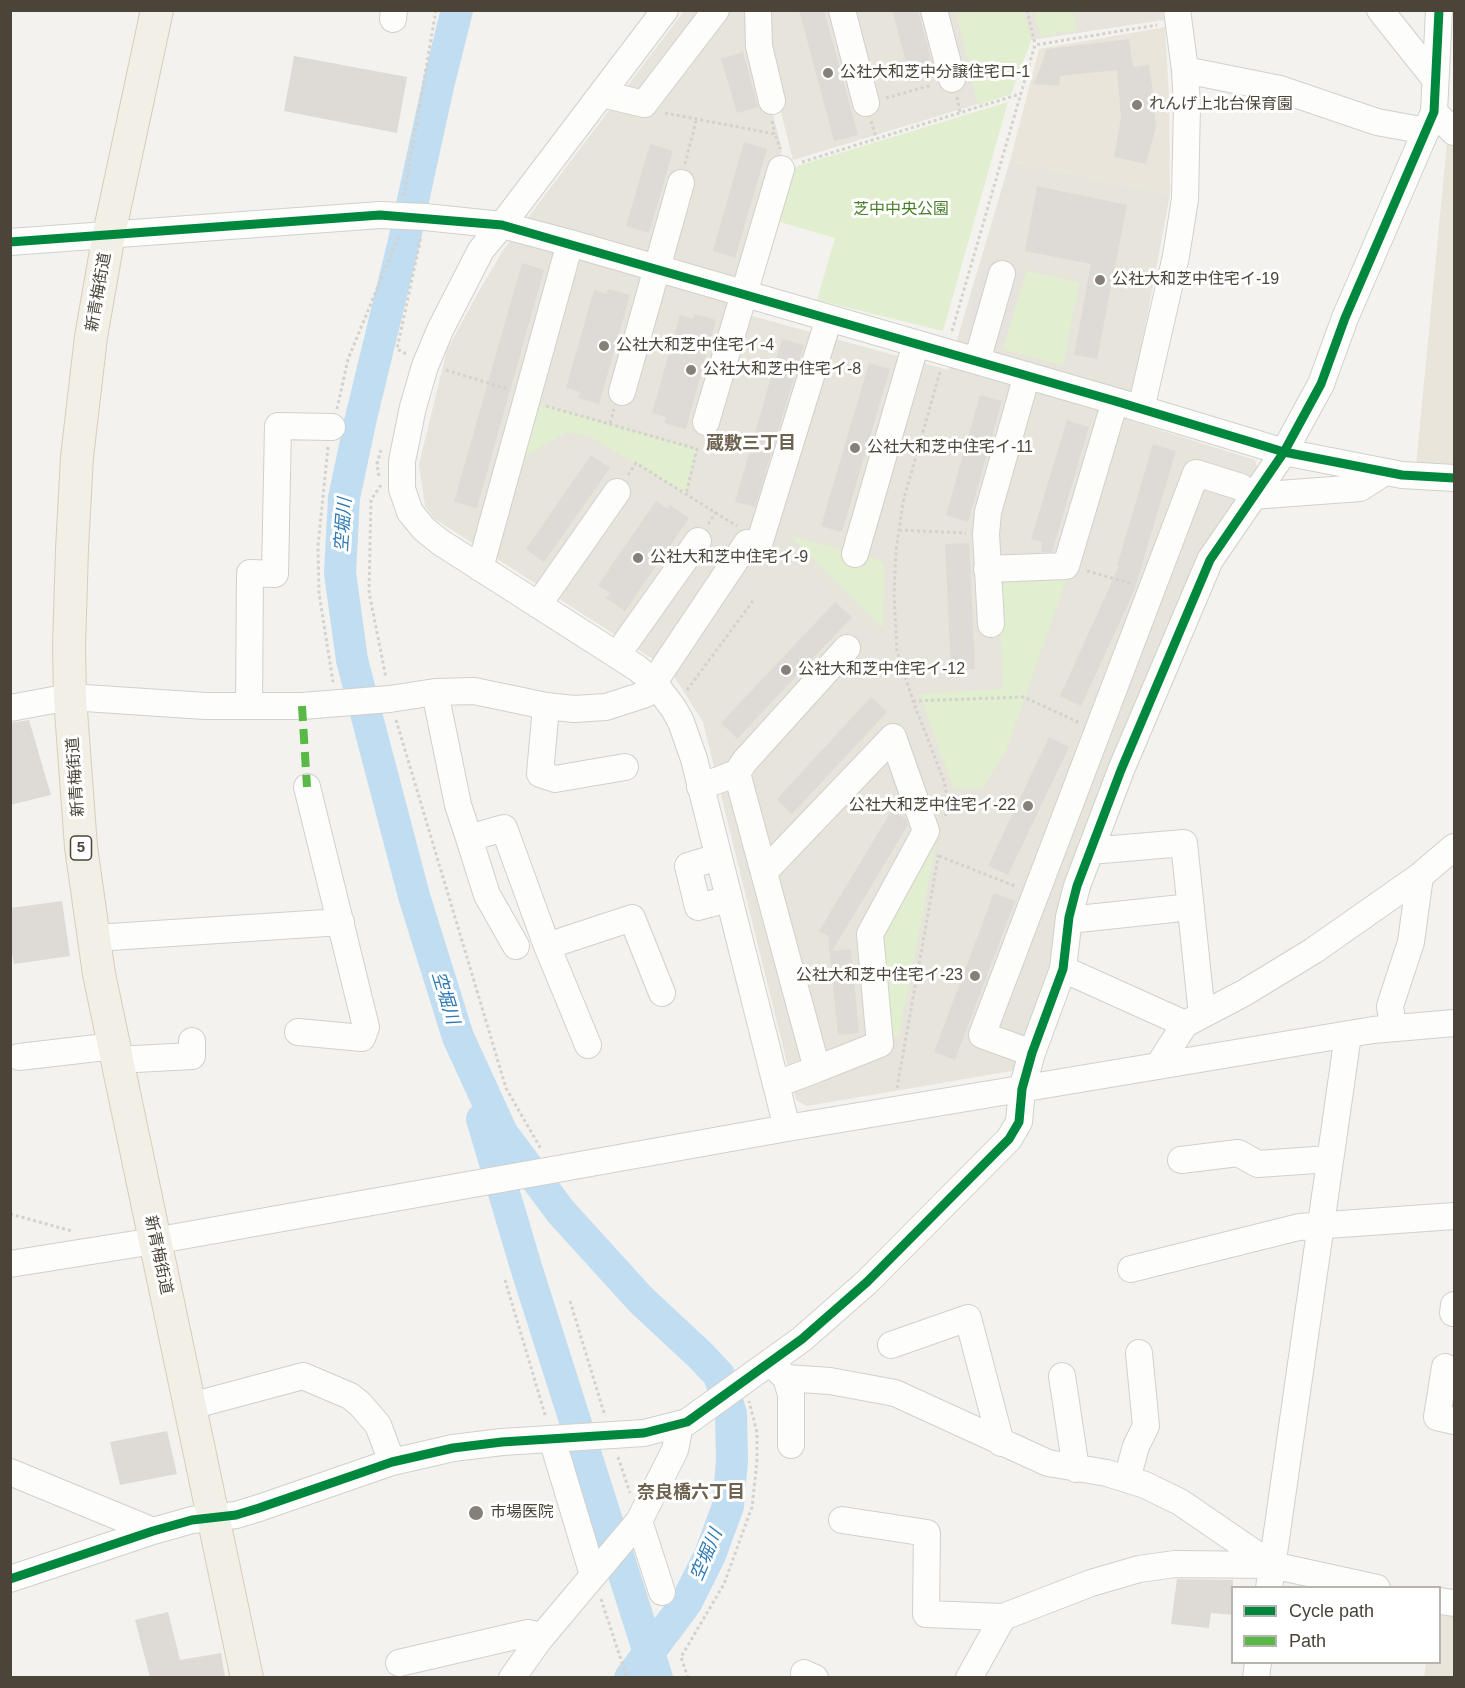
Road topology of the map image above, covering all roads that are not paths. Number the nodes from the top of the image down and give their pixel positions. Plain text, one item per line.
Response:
1 (157, 10) edge
2 (665, 10) edge
3 (716, 10) edge
4 (758, 10) edge
5 (842, 10) edge
6 (934, 10) edge
7 (1380, 10) edge
8 (1439, 10) edge
9 (1167, 18) edge
10 (1185, 70) junction
11 (952, 79) road end
12 (1435, 79) junction
13 (602, 94) junction
14 (772, 100) dead end
15 (866, 103) road end
16 (1430, 121) junction
17 (1455, 132) edge
18 (781, 169) road end
19 (681, 183) road end
20 (502, 225) junction
21 (109, 234) junction
22 (10, 242) edge
23 (570, 243) junction
24 (657, 268) junction
25 (1002, 274) dead end
26 (744, 294) junction
27 (829, 318) junction
28 (916, 343) junction
29 (977, 361) junction
30 (1027, 375) junction
31 (622, 392) dead end
32 (1115, 401) junction
33 (1141, 409) junction
34 (706, 422) dead end
35 (332, 427) road end
36 (1284, 452) junction
37 (1385, 472) junction
38 (1455, 478) edge
39 (617, 492) road end
40 (1252, 496) junction
41 (698, 541) dead end
42 (855, 554) dead end
43 (480, 568) junction
44 (987, 569) junction
45 (538, 605) junction
46 (991, 624) dead end
47 (847, 648) dead end
48 (617, 655) junction
49 (653, 681) junction
50 (435, 692) junction
51 (70, 697) junction
52 (249, 706) junction
53 (546, 706) junction
54 (10, 708) edge
55 (625, 767) dead end
56 (737, 773) junction
57 (307, 787) dead end
58 (700, 787) junction
59 (469, 838) junction
60 (1455, 847) edge
61 (1090, 851) junction
62 (764, 872) junction
63 (1420, 876) junction
64 (1191, 907) junction
65 (1069, 920) junction
66 (341, 922) junction
67 (94, 939) junction
68 (516, 946) dead end
69 (547, 946) junction
70 (1063, 969) junction
71 (662, 993) dead end
72 (1193, 1020) junction
73 (1455, 1023) edge
74 (1393, 1028) junction
75 (298, 1032) dead end
76 (1348, 1035) junction
77 (192, 1041) dead end
78 (588, 1045) dead end
79 (116, 1053) junction
80 (1032, 1053) junction
81 (20, 1057) dead end
82 (1158, 1066) junction
83 (817, 1069) junction
84 (777, 1084) junction
85 (1022, 1089) junction
86 (787, 1128) junction
87 (1330, 1159) junction
88 (1181, 1160) dead end
89 (1455, 1216) edge
90 (1321, 1224) junction
91 (154, 1240) junction
92 (10, 1264) edge
93 (1131, 1269) dead end
94 (891, 1345) dead end
95 (1139, 1353) dead end
96 (1445, 1367) dead end
97 (784, 1373) junction
98 (1062, 1376) dead end
99 (191, 1406) junction
100 (1455, 1421) edge
101 (680, 1425) junction
102 (553, 1439) junction
103 (1001, 1443) junction
104 (791, 1445) dead end
105 (392, 1462) junction
106 (1076, 1469) junction
107 (10, 1472) edge
108 (1127, 1479) junction
109 (213, 1518) junction
110 (842, 1520) dead end
111 (636, 1524) junction
112 (153, 1531) junction
113 (596, 1573) junction
114 (1271, 1576) edge
115 (10, 1579) edge
116 (1367, 1586) edge
117 (662, 1592) dead end
118 (1003, 1617) junction
119 (542, 1636) junction
120 (399, 1663) dead end
121 (247, 1677) edge
122 (512, 1677) edge
123 (969, 1677) edge

1 - 21 main road, 新青梅街道 / 5
2 - 13 street
3 - 13 street
4 - 14 street
5 - 15 street
6 - 11 street
7 - 12 street
8 - 12 street
9 - 10 street
10 - 16 street
10 - 33 street
12 - 16 street
13 - 20 street
16 - 17 street
16 - 36 street
18 - 26 street
19 - 24 street
20 - 21 street
20 - 23 street
20 - 43 street
21 - 22 street
21 - 51 main road, 新青梅街道 / 5
23 - 24 street
23 - 43 street
24 - 26 street
24 - 31 street
25 - 29 street
26 - 27 street
26 - 34 street
27 - 28 street
27 - 49 street
28 - 29 street
28 - 42 street
29 - 30 street
30 - 32 street
30 - 44 street
32 - 33 street
32 - 44 street
33 - 36 street
35 - 52 street
36 - 37 street
36 - 40 street
37 - 38 street
37 - 40 street
39 - 45 street
40 - 61 street
40 - 80 street
41 - 48 street
43 - 45 street
44 - 46 street
45 - 48 street
47 - 56 street
48 - 49 street
49 - 53 street
49 - 58 street
50 - 52 street
50 - 53 street
50 - 59 street
51 - 52 street
51 - 54 street
51 - 67 main road, 新青梅街道 / 5
53 - 55 street
56 - 58 street
56 - 62 street
57 - 66 street
58 - 84 street
59 - 68 street
59 - 69 street
60 - 63 street
61 - 64 street
61 - 65 street
62 - 83 street
62 - 83 street
63 - 72 street
63 - 74 street
64 - 65 street
64 - 72 street
65 - 70 street
66 - 67 street
66 - 75 street
67 - 79 main road, 新青梅街道 / 5
69 - 71 street
69 - 78 street
70 - 72 street
70 - 80 street
72 - 82 street
73 - 74 street
74 - 76 street
76 - 82 street
76 - 87 street
77 - 79 street
79 - 81 street
79 - 91 main road, 新青梅街道 / 5
80 - 85 street
82 - 85 street
83 - 84 street
84 - 86 street
85 - 86 street
85 - 97 street
86 - 91 street
87 - 88 street
87 - 90 street
89 - 90 street
90 - 93 street
90 - 114 street
91 - 92 street
91 - 99 main road, 新青梅街道 / 5
94 - 103 street
95 - 108 street
96 - 100 street
97 - 101 street
97 - 103 street
97 - 104 street
98 - 106 street
99 - 105 street
99 - 109 main road, 新青梅街道 / 5
101 - 102 street
101 - 111 street
102 - 105 street
102 - 113 street
103 - 106 street
105 - 109 street
106 - 108 street
107 - 112 street
108 - 114 street
109 - 112 street
109 - 121 main road, 新青梅街道 / 5
110 - 118 street
111 - 113 street
111 - 117 street
112 - 115 street
113 - 119 street
114 - 116 street
114 - 118 street
118 - 123 street
119 - 120 street
119 - 122 street

